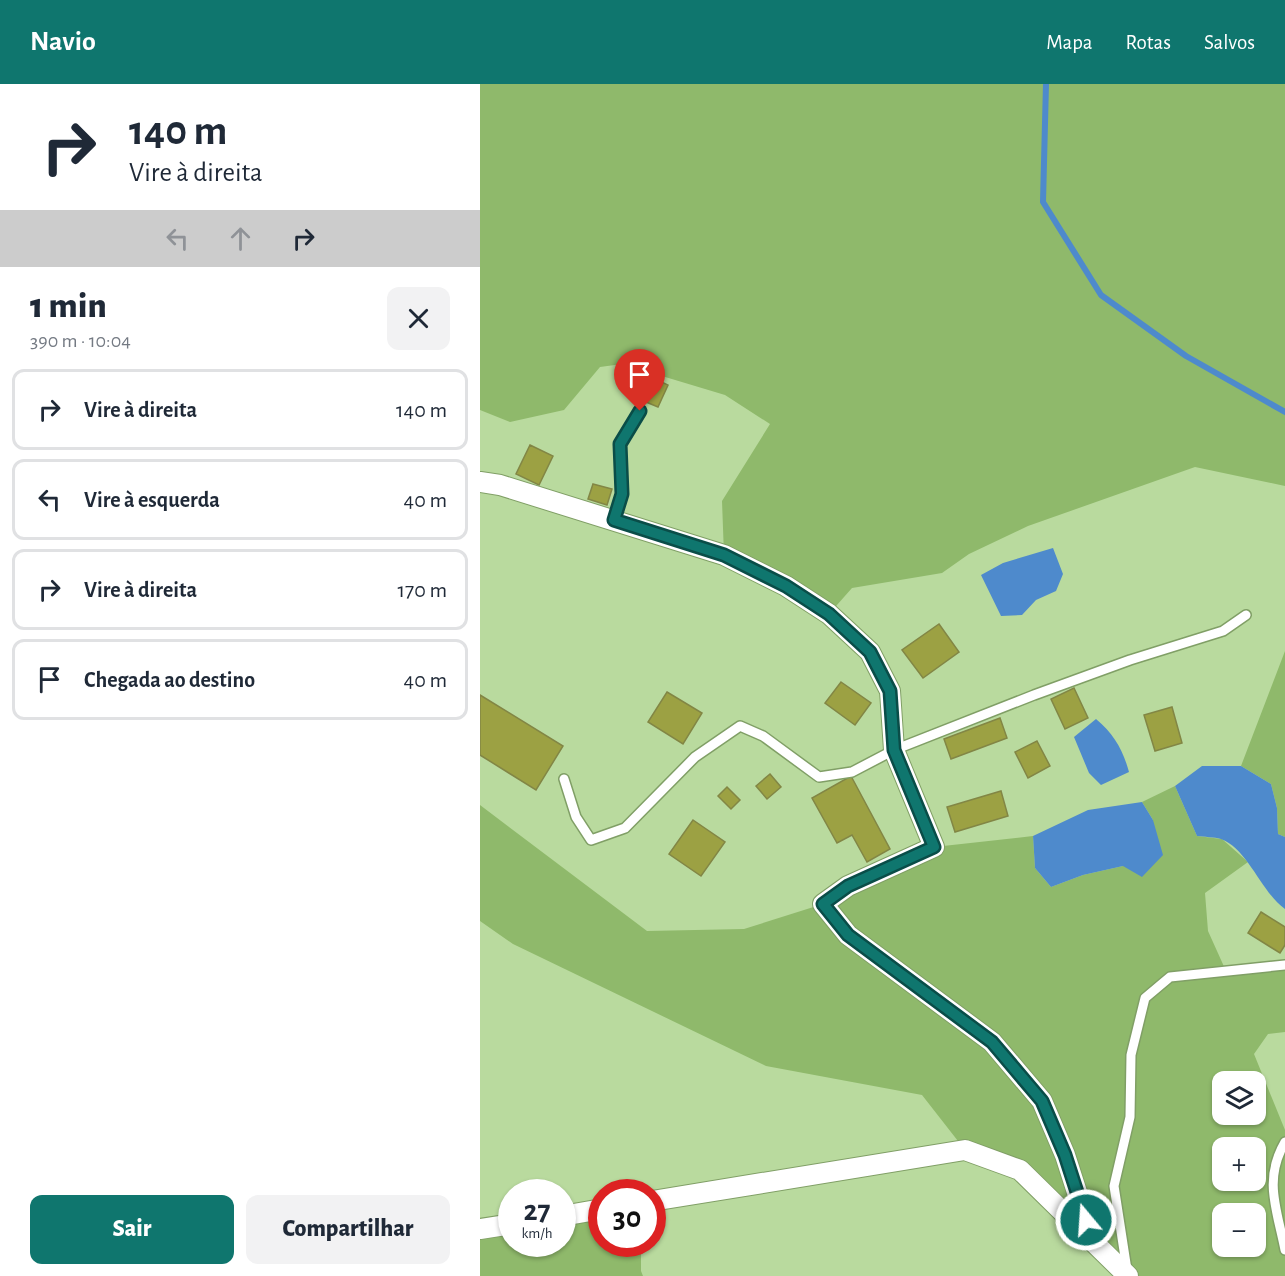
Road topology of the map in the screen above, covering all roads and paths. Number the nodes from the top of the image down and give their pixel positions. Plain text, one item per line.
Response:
1 (640, 411) dead end
2 (480, 482) edge
3 (614, 520) junction
4 (1246, 615) dead end
5 (894, 750) junction
6 (564, 779) dead end
7 (1285, 965) edge
8 (1285, 1142) edge
9 (666, 1199) edge
10 (498, 1226) edge
11 (480, 1229) edge
12 (1093, 1242) junction
13 (1285, 1250) edge
14 (1128, 1276) edge

1 - 3 lane
2 - 3 street
3 - 5 street
4 - 5 lane
5 - 6 lane
5 - 12 street
7 - 14 lane
8 - 13 lane
9 - 12 street
10 - 11 street
12 - 14 street

